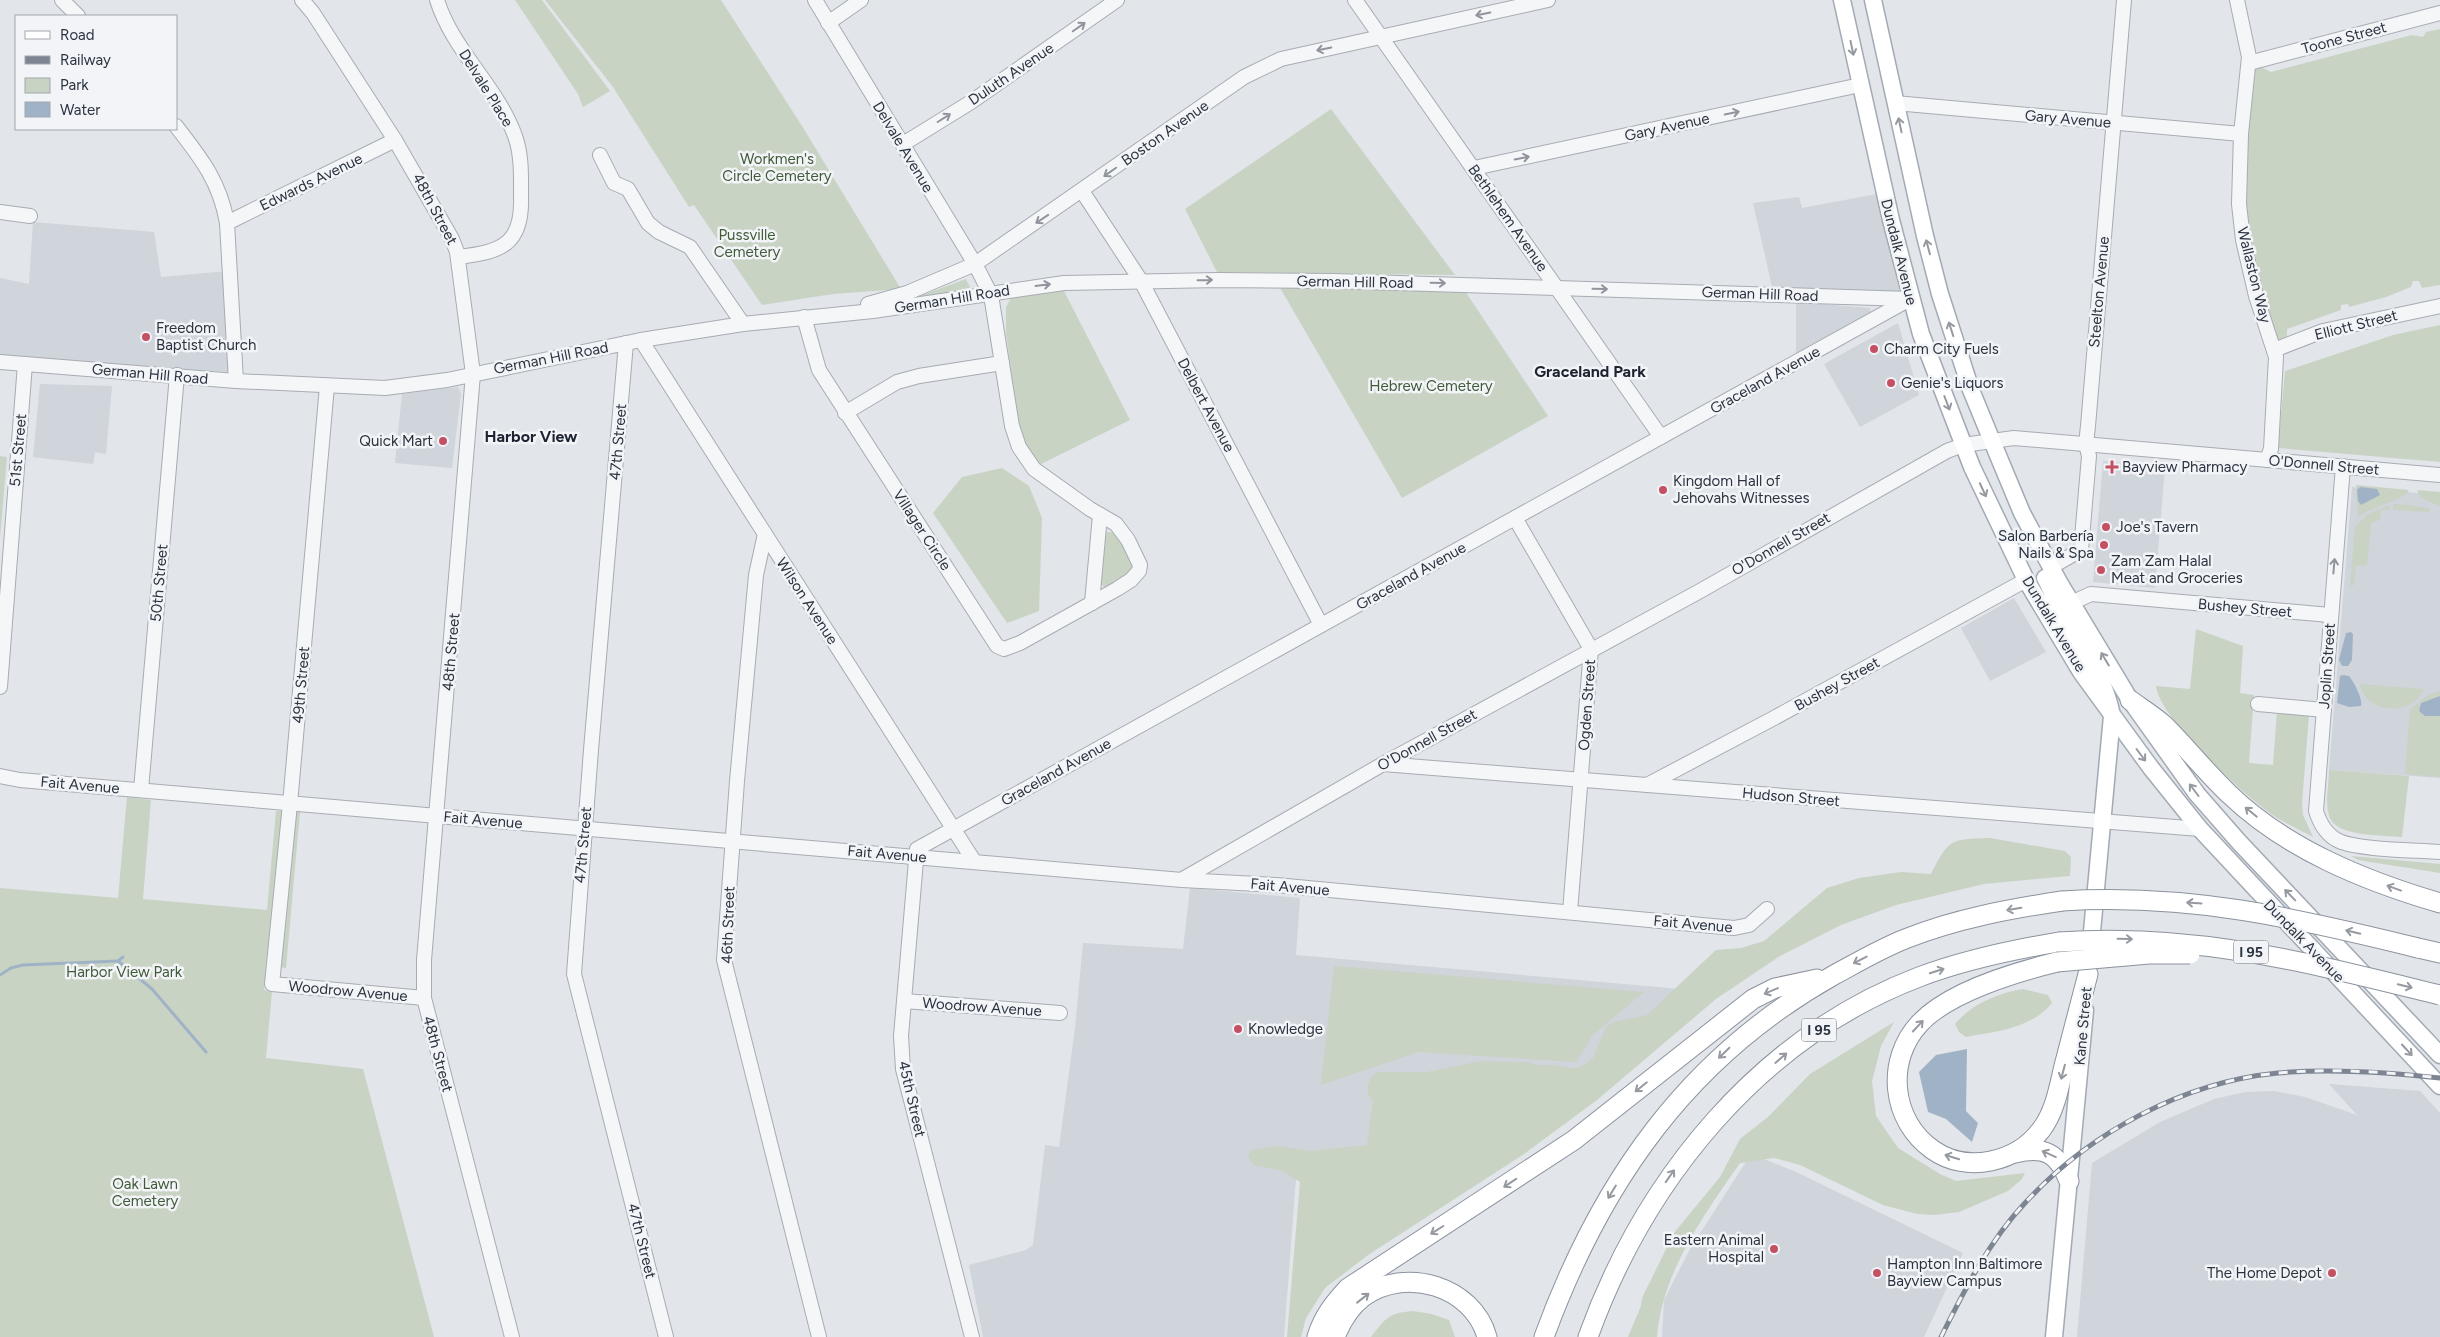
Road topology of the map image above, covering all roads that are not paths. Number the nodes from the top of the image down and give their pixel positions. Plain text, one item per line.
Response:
1 (62, 0) edge
2 (302, 0) edge
3 (437, 0) edge
4 (814, 0) edge
5 (861, 0) edge
6 (1117, 0) edge
7 (1355, 0) edge
8 (1548, 0) edge
9 (1842, 0) edge
10 (1873, 0) edge
11 (2124, 0) edge
12 (2237, 0) edge
13 (2440, 13) edge
14 (77, 15) edge
15 (828, 23) junction
16 (1380, 36) junction
17 (2248, 63) junction
18 (1860, 85) junction
19 (1895, 103) junction
20 (2114, 123) junction
21 (178, 129) edge
22 (2241, 134) junction
23 (396, 140) junction
24 (903, 144) junction
25 (600, 154) dead end
26 (1474, 168) junction
27 (1082, 191) junction
28 (0, 212) edge
29 (30, 216) dead end
30 (227, 224) junction
31 (458, 257) junction
32 (975, 264) junction
33 (1141, 281) junction
34 (1556, 288) junction
35 (991, 295) junction
36 (1870, 298) junction
37 (1910, 299) junction
38 (2440, 306) edge
39 (804, 317) junction
40 (1880, 317) junction
41 (743, 324) junction
42 (641, 340) junction
43 (626, 343) junction
44 (2274, 350) junction
45 (0, 362) edge
46 (1002, 363) junction
47 (25, 364) junction
48 (473, 374) junction
49 (177, 375) junction
50 (236, 381) junction
51 (327, 386) junction
52 (845, 412) junction
53 (1661, 437) junction
54 (1992, 441) junction
55 (2086, 444) junction
56 (1963, 445) junction
57 (2266, 460) junction
58 (2343, 466) junction
59 (2440, 475) edge
60 (2022, 513) junction
61 (1100, 515) junction
62 (1515, 518) junction
63 (765, 534) junction
64 (2051, 567) junction
65 (2026, 580) junction
66 (1092, 603) junction
67 (2071, 603) junction
68 (2330, 615) junction
69 (1321, 625) junction
70 (1591, 649) junction
71 (0, 687) edge
72 (2130, 700) junction
73 (2258, 704) dead end
74 (2324, 710) junction
75 (2112, 716) junction
76 (1383, 764) junction
77 (0, 776) edge
78 (1582, 780) junction
79 (1647, 785) junction
80 (141, 790) junction
81 (290, 804) junction
82 (437, 816) junction
83 (2102, 821) junction
84 (586, 829) junction
85 (2200, 829) junction
86 (953, 830) junction
87 (733, 840) junction
88 (2440, 852) edge
89 (916, 856) junction
90 (974, 861) junction
91 (1182, 880) junction
92 (2440, 903) edge
93 (1767, 909) dead end
94 (1570, 912) junction
95 (2440, 953) edge
96 (2303, 962) junction
97 (2088, 974) junction
98 (1835, 975) junction
99 (272, 984) joint
100 (2440, 995) edge
101 (424, 998) junction
102 (904, 1001) junction
103 (1060, 1013) dead end
104 (2440, 1055) edge
105 (2440, 1086) edge
106 (2014, 1153) junction
107 (2069, 1182) junction
108 (1644, 1217) junction
109 (512, 1337) edge
110 (666, 1337) edge
111 (819, 1337) edge
112 (972, 1337) edge
113 (1317, 1337) edge
114 (1334, 1337) edge
115 (1487, 1337) edge
116 (1544, 1337) edge
117 (1588, 1337) edge
118 (1600, 1337) edge
119 (2054, 1337) edge

1 - 14 street
2 - 23 street, 48th Street
3 - 31 street, Delvale Place
4 - 15 street, Delvale Avenue
5 - 15 street
24 -> 6 street, Duluth Avenue
7 - 16 street, Bethlehem Avenue
8 -> 16 street, Boston Avenue
9 -> 18 main road, Dundalk Avenue
10 - 19 main road, Dundalk Avenue
11 - 20 street, Steelton Avenue
12 - 17 street, Wallaston Way
13 - 17 street, Toone Street
15 - 24 street, Delvale Avenue
16 - 26 street, Bethlehem Avenue
16 -> 27 street, Boston Avenue
17 - 22 street, Wallaston Way
26 -> 18 street, Gary Avenue
18 - 37 main road, Dundalk Avenue
19 - 20 street, Gary Avenue
54 -> 19 main road, Dundalk Avenue
20 - 22 street, Gary Avenue
20 - 55 street, Steelton Avenue
21 - 30 street
22 - 44 street, Wallaston Way
23 - 30 street, Edwards Avenue
23 - 31 street, 48th Street
24 - 32 street, Delvale Avenue
25 - 41 street
26 - 34 street, Bethlehem Avenue
27 -> 32 street, Boston Avenue
27 - 33 street, Delbert Avenue
28 - 29 street
30 - 50 street
31 - 48 street, 48th Street
32 - 35 street, Delvale Avenue
32 - 39 street, Boston Avenue
33 -> 34 street, German Hill Road
35 -> 33 street, German Hill Road
33 - 69 street, Delbert Avenue
34 -> 36 street, German Hill Road
34 - 53 street, Bethlehem Avenue
35 - 39 street, German Hill Road
35 - 46 street, Villager Circle
36 - 37 street, German Hill Road
36 - 40 street
37 - 40 street, Graceland Avenue
37 -> 56 main road, Dundalk Avenue
38 - 44 street, Elliott Street
39 - 41 street, German Hill Road
39 - 52 street, Villager Circle
40 - 53 street, Graceland Avenue
41 - 42 street, German Hill Road
42 - 43 street, German Hill Road
42 - 63 street, Wilson Avenue
43 - 48 street, German Hill Road
43 - 84 street, 47th Street
44 - 57 street, Wallaston Way
45 - 47 street, German Hill Road
46 - 52 street
46 - 61 street, Villager Circle
47 - 49 street, German Hill Road
47 - 71 street, 51st Street
48 - 51 street, German Hill Road
48 - 82 street, 48th Street
49 - 50 street, German Hill Road
49 - 80 street, 50th Street
50 - 51 street, German Hill Road
51 - 81 street, 49th Street
52 - 66 street, Villager Circle
53 - 62 street, Graceland Avenue
54 - 55 street, O'Donnell Street
54 - 56 street, O'Donnell Street
54 - 60 main road, Dundalk Avenue
55 - 57 street, O'Donnell Street
55 - 64 street, Steelton Avenue
56 -> 65 main road, Dundalk Avenue
56 - 70 street, O'Donnell Street
57 - 58 street, O'Donnell Street
58 - 59 street, O'Donnell Street
68 -> 58 street, Joplin Street
60 - 64 main road, Dundalk Avenue
60 - 75 main road
61 - 66 street
61 - 66 street, Villager Circle
62 - 69 street, Graceland Avenue
62 - 70 street, Ogden Street
63 - 86 street, Wilson Avenue
63 - 87 street, 46th Street
64 - 67 main road, Dundalk Avenue
65 - 75 main road, Dundalk Avenue
65 - 79 street, Bushey Street
67 - 68 street, Bushey Street
72 -> 67 main road, Dundalk Avenue
68 - 74 street, Joplin Street
69 - 86 street, Graceland Avenue
70 - 76 street, O'Donnell Street
70 - 78 street, Ogden Street
92 -> 72 highway
104 -> 72 main road, Dundalk Avenue
73 - 74 street
74 - 88 street, Joplin Street
75 - 83 main road, Kane Street
75 -> 85 main road, Dundalk Avenue
76 - 78 street, Hudson Street
76 - 91 street, O'Donnell Street
77 - 80 street, Fait Avenue
78 - 79 street, Hudson Street
78 - 94 street, Ogden Street
79 - 83 street, Hudson Street
80 - 81 street, Fait Avenue
81 - 82 street, Fait Avenue
81 - 99 street, 49th Street
82 - 84 street, Fait Avenue
82 - 101 street, 48th Street
83 - 85 street, Hudson Street
83 - 97 main road, Kane Street
84 - 87 street, Fait Avenue
84 - 110 street, 47th Street
85 -> 105 main road, Dundalk Avenue
86 - 89 street, Graceland Avenue
86 - 90 street, Wilson Avenue
87 - 89 street, Fait Avenue
87 - 111 street, 46th Street
89 - 90 street, Fait Avenue
89 - 102 street, 45th Street
90 - 91 street, Fait Avenue
91 - 94 street, Fait Avenue
93 - 94 street, Fait Avenue
95 -> 98 highway, I 95, bridge
96 -> 100 highway, I 95, bridge
106 -> 96 highway, bridge
108 -> 96 highway, I 95, bridge
97 -> 106 highway
97 - 107 main road, Kane Street
98 -> 113 highway
98 -> 116 highway, I 95
99 - 101 street, Woodrow Avenue
101 - 109 street, 48th Street
102 - 103 street, Woodrow Avenue
102 - 112 street, 45th Street
107 -> 106 highway
107 - 119 main road, Kane Street
108 - 117 highway, I 95
108 - 118 highway
114 -> 115 highway

